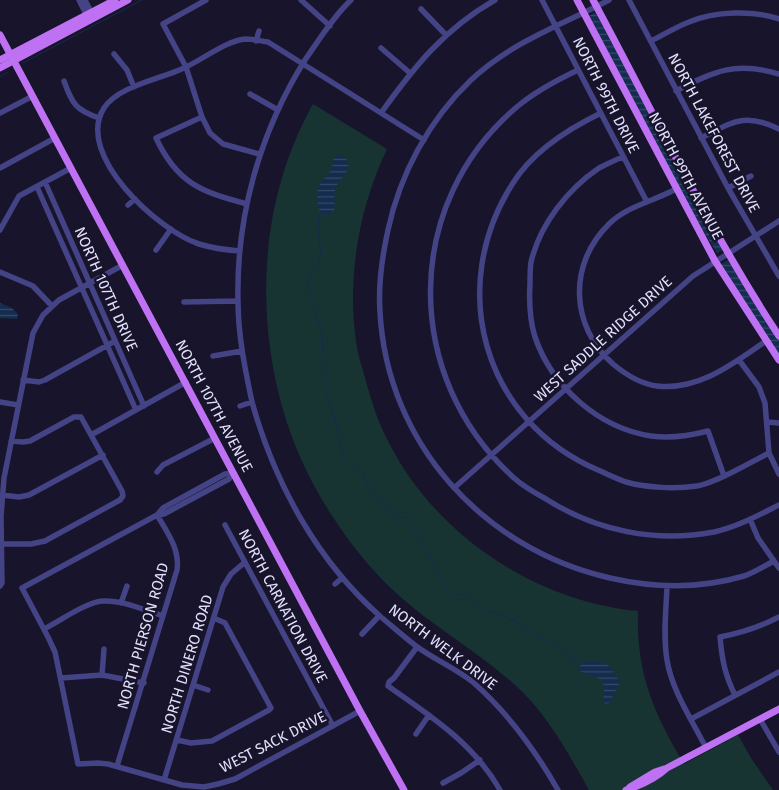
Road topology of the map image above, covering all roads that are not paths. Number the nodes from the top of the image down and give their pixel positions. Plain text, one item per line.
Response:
1 (79, 0) edge
2 (84, 0) edge
3 (115, 0) edge
4 (128, 0) edge
5 (206, 0) edge
6 (301, 0) edge
7 (351, 0) edge
8 (495, 0) edge
9 (542, 0) edge
10 (578, 0) edge
11 (609, 0) edge
12 (629, 0) edge
13 (485, 2) edge
14 (591, 7) edge
15 (421, 9) dead end
16 (90, 17) junction
17 (779, 20) edge
18 (555, 25) junction
19 (330, 26) junction
20 (258, 31) dead end
21 (0, 35) edge
22 (446, 35) junction
23 (256, 41) junction
24 (650, 41) junction
25 (380, 48) dead end
26 (114, 54) dead end
27 (12, 57) junction
28 (0, 60) edge
29 (303, 65) junction
30 (186, 67) junction
31 (0, 68) edge
32 (578, 70) junction
33 (410, 73) junction
34 (779, 74) edge
35 (64, 81) dead end
36 (134, 88) junction
37 (676, 91) junction
38 (250, 94) dead end
39 (33, 96) junction
40 (278, 110) junction
41 (381, 113) junction
42 (601, 113) junction
43 (0, 114) edge
44 (202, 117) junction
45 (99, 118) junction
46 (779, 129) edge
47 (55, 138) junction
48 (701, 138) junction
49 (424, 140) junction
50 (259, 154) junction
51 (623, 157) junction
52 (0, 168) edge
53 (71, 168) junction
54 (751, 176) dead end
55 (45, 182) junction
56 (37, 186) junction
57 (728, 188) junction
58 (676, 189) junction
59 (135, 199) junction
60 (647, 202) junction
61 (247, 204) junction
62 (128, 205) dead end
63 (779, 222) edge
64 (171, 229) junction
65 (0, 230) edge
66 (756, 237) junction
67 (156, 250) dead end
68 (240, 251) junction
69 (728, 254) junction
70 (715, 261) junction
71 (123, 265) junction
72 (0, 272) edge
73 (779, 276) edge
74 (89, 284) junction
75 (82, 288) junction
76 (238, 301) junction
77 (184, 302) dead end
78 (52, 306) junction
79 (779, 336) edge
80 (115, 341) junction
81 (766, 341) junction
82 (107, 346) junction
83 (242, 351) junction
84 (213, 356) dead end
85 (604, 356) junction
86 (739, 360) junction
87 (779, 360) edge
88 (23, 380) junction
89 (186, 382) junction
90 (566, 389) junction
91 (0, 402) edge
92 (252, 402) junction
93 (18, 406) junction
94 (144, 406) junction
95 (240, 406) dead end
96 (136, 410) junction
97 (529, 422) junction
98 (767, 422) junction
99 (779, 423) edge
100 (91, 435) junction
101 (215, 438) junction
102 (11, 441) junction
103 (770, 453) junction
104 (103, 455) junction
105 (492, 455) junction
106 (157, 472) dead end
107 (233, 473) junction
108 (779, 474) edge
109 (724, 476) junction
110 (454, 488) junction
111 (2, 495) junction
112 (779, 505) edge
113 (157, 515) junction
114 (750, 520) junction
115 (225, 525) dead end
116 (2, 544) junction
117 (774, 561) junction
118 (245, 562) junction
119 (1, 567) edge
120 (779, 568) edge
121 (342, 578) junction
122 (335, 584) dead end
123 (0, 586) edge
124 (127, 586) dead end
125 (667, 587) junction
126 (121, 603) junction
127 (163, 616) junction
128 (380, 616) junction
129 (779, 617) edge
130 (214, 618) junction
131 (44, 629) junction
132 (362, 634) dead end
133 (417, 647) junction
134 (104, 649) dead end
135 (779, 672) edge
136 (102, 675) junction
137 (61, 678) junction
138 (144, 683) junction
139 (194, 685) junction
140 (208, 690) dead end
141 (735, 695) junction
142 (779, 709) edge
143 (360, 711) junction
144 (429, 715) junction
145 (691, 719) junction
146 (760, 719) junction
147 (333, 726) junction
148 (416, 734) dead end
149 (177, 740) junction
150 (706, 748) junction
151 (779, 751) edge
152 (480, 760) junction
153 (117, 766) junction
154 (164, 780) junction
155 (443, 783) dead end
156 (404, 790) edge
157 (500, 790) edge
158 (558, 790) edge
159 (626, 790) edge

1 - 16 street
2 - 16 street
3 - 16 main road
4 - 16 main road
5 - 30 street
6 - 19 street
7 - 19 street, NORTH WELK DRIVE
8 - 13 street
9 - 18 street, NORTH 99TH DRIVE
10 - 14 main road, NORTH 99TH AVENUE
11 - 14 street
12 - 24 street, NORTH LAKEFOREST DRIVE
13 - 22 street
14 - 18 street
14 - 58 main road, NORTH 99TH AVENUE
14 - 69 main road, NORTH 99TH AVENUE
15 - 22 street
16 - 27 main road
17 - 24 street
18 - 32 street, NORTH 99TH DRIVE
18 - 49 street
19 - 29 street, NORTH WELK DRIVE
20 - 23 street
21 - 27 main road, NORTH 107TH AVENUE
22 - 33 street
23 - 29 street
23 - 30 street
24 - 37 street, NORTH LAKEFOREST DRIVE
25 - 33 street
26 - 36 street
27 - 28 main road
27 - 31 main road
27 - 39 main road, NORTH 107TH AVENUE
29 - 40 street, NORTH WELK DRIVE
29 - 41 street
30 - 36 street
30 - 44 street
32 - 42 street, NORTH 99TH DRIVE
32 - 105 street
33 - 41 street
34 - 37 street
35 - 45 street
36 - 45 street
37 - 48 street, NORTH LAKEFOREST DRIVE
38 - 40 street
39 - 43 street
39 - 47 main road, NORTH 107TH AVENUE
40 - 50 street, NORTH WELK DRIVE
41 - 49 street
42 - 51 street, NORTH 99TH DRIVE
42 - 97 street
44 - 50 street
44 - 61 street
45 - 59 street
46 - 48 street
47 - 52 street
47 - 53 main road, NORTH 107TH AVENUE
48 - 57 street, NORTH LAKEFOREST DRIVE
49 - 110 street
50 - 61 street, NORTH WELK DRIVE
51 - 60 street, NORTH 99TH DRIVE
51 - 90 street
53 - 55 street
53 - 71 main road, NORTH 107TH AVENUE
54 - 57 street
55 - 56 street
55 - 74 street, NORTH 107TH DRIVE
56 - 65 street
56 - 75 street, NORTH 107TH DRIVE
57 - 66 street, NORTH LAKEFOREST DRIVE
58 - 60 street
58 - 70 main road, NORTH 99TH AVENUE
59 - 62 street
59 - 64 street
60 - 85 street
61 - 68 street, NORTH WELK DRIVE
63 - 66 street, WEST SADDLE RIDGE DRIVE
64 - 67 street
64 - 68 street
66 - 69 street, WEST SADDLE RIDGE DRIVE
66 - 73 street, NORTH LAKEFOREST DRIVE
68 - 76 street, NORTH WELK DRIVE
69 - 70 street, WEST SADDLE RIDGE DRIVE
69 - 79 main road, NORTH 99TH AVENUE
70 - 81 main road, NORTH 99TH AVENUE
70 - 85 street, WEST SADDLE RIDGE DRIVE
71 - 74 street
71 - 89 main road, NORTH 107TH AVENUE
72 - 78 street
74 - 75 street
74 - 80 street, NORTH 107TH DRIVE
75 - 78 street
75 - 82 street, NORTH 107TH DRIVE
76 - 77 street
76 - 83 street, NORTH WELK DRIVE
78 - 88 street
80 - 82 street
80 - 94 street, NORTH 107TH DRIVE
81 - 86 street
81 - 87 main road, NORTH 99TH AVENUE
82 - 88 street
82 - 96 street, NORTH 107TH DRIVE
83 - 84 street
83 - 92 street, NORTH WELK DRIVE
85 - 86 street
85 - 90 street, WEST SADDLE RIDGE DRIVE
86 - 98 street
88 - 93 street
89 - 94 street
89 - 101 main road, NORTH 107TH AVENUE
90 - 97 street, WEST SADDLE RIDGE DRIVE
90 - 109 street
91 - 93 street
92 - 95 street
92 - 121 street, NORTH WELK DRIVE
93 - 102 street
94 - 96 street
96 - 100 street
97 - 105 street, WEST SADDLE RIDGE DRIVE
97 - 109 street
98 - 99 street
98 - 103 street
100 - 102 street
100 - 104 street
101 - 106 street
101 - 107 main road, NORTH 107TH AVENUE
102 - 111 street
103 - 108 street
103 - 109 street
104 - 111 street
104 - 116 street
105 - 110 street, WEST SADDLE RIDGE DRIVE
105 - 114 street
107 - 113 street
107 - 143 main road, NORTH 107TH AVENUE
110 - 125 street
111 - 116 street
112 - 114 street
113 - 127 street, NORTH PIERSON ROAD
113 - 131 street
114 - 117 street
115 - 118 street, NORTH CARNATION DRIVE
116 - 119 street
117 - 120 street
117 - 125 street
118 - 130 street, NORTH DINERO ROAD
118 - 147 street, NORTH CARNATION DRIVE
119 - 123 street
121 - 122 street
121 - 128 street, NORTH WELK DRIVE
124 - 126 street
125 - 145 street
126 - 127 street
126 - 131 street
127 - 138 street, NORTH PIERSON ROAD
128 - 132 street
128 - 133 street, NORTH WELK DRIVE
129 - 141 street
130 - 139 street, NORTH DINERO ROAD
130 - 149 street
131 - 137 street
133 - 144 street
133 - 158 street, NORTH WELK DRIVE
134 - 136 street
135 - 141 street
136 - 137 street
136 - 138 street
137 - 153 street, WEST SACK DRIVE
138 - 153 street, NORTH PIERSON ROAD
139 - 140 street
139 - 149 street, NORTH DINERO ROAD
141 - 145 street
142 - 146 main road
143 - 147 street, WEST SACK DRIVE
143 - 156 main road, NORTH 107TH AVENUE
144 - 148 street
144 - 152 street
145 - 150 street
146 - 150 main road
146 - 151 street
147 - 154 street, WEST SACK DRIVE
149 - 154 street, NORTH DINERO ROAD
150 - 159 main road
152 - 155 street
152 - 157 street
153 - 154 street, WEST SACK DRIVE

